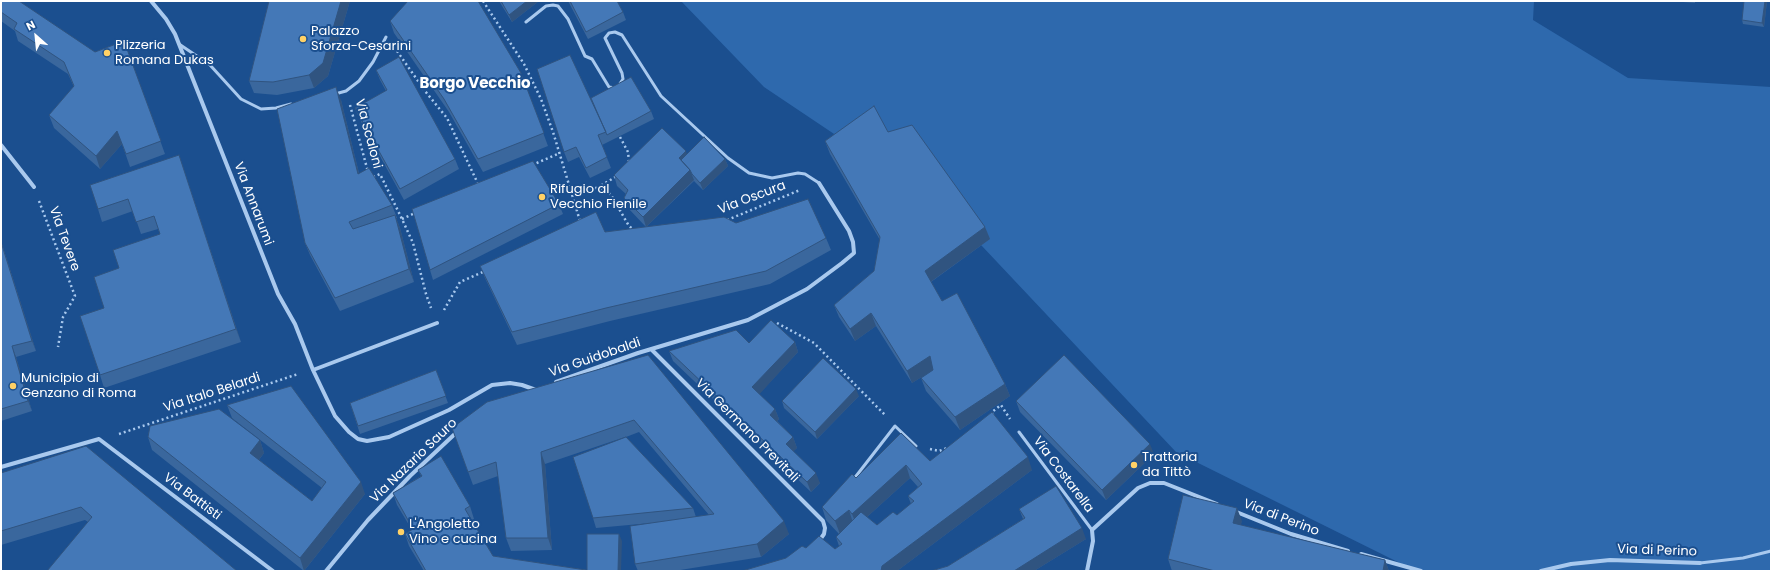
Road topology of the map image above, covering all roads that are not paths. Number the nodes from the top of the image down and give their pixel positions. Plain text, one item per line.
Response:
1 (151, 1) edge
2 (526, 22) dead end
3 (386, 37) road end
4 (179, 44) junction
5 (330, 95) edge
6 (299, 102) edge
7 (1, 145) edge
8 (819, 182) joint
9 (34, 187) road end
10 (437, 322) road end
11 (651, 349) junction
12 (313, 370) junction
13 (548, 385) edge
14 (542, 388) edge
15 (536, 390) junction
16 (530, 392) edge
17 (340, 423) joint
18 (464, 427) edge
19 (1018, 432) road end
20 (916, 446) edge
21 (1, 467) edge
22 (850, 484) edge
23 (1220, 505) edge
24 (1228, 508) edge
25 (825, 512) edge
26 (819, 517) junction
27 (1092, 530) junction
28 (817, 544) edge
29 (1771, 551) edge
30 (1700, 563) joint
31 (273, 571) edge
32 (326, 571) edge
33 (1087, 571) edge
34 (1421, 571) edge
35 (1541, 571) edge

1 - 4 street, Via Annarumi
2 - 8 lane
3 - 5 lane, Via Scaloni
4 - 6 lane
4 - 12 street, Via Annarumi
7 - 9 street
8 - 11 street, Via Guidobaldi
10 - 12 street
11 - 13 street, Via Guidobaldi
11 - 26 street, Via Germano Previtali
12 - 17 street, Via Annarumi
14 - 15 street, Via Guidobaldi
15 - 16 street
15 - 17 street, Via Guidobaldi
18 - 32 street, Via Nazario Sauro
19 - 27 lane, Via Costarella
20 - 22 lane
21 - 31 street, Via Battisti
23 - 27 street
24 - 34 street, Via di Perino
25 - 26 lane
26 - 28 street, Via Germano Previtali
27 - 33 street
29 - 30 lane, Via di Perino
30 - 35 street, Via di Perino

